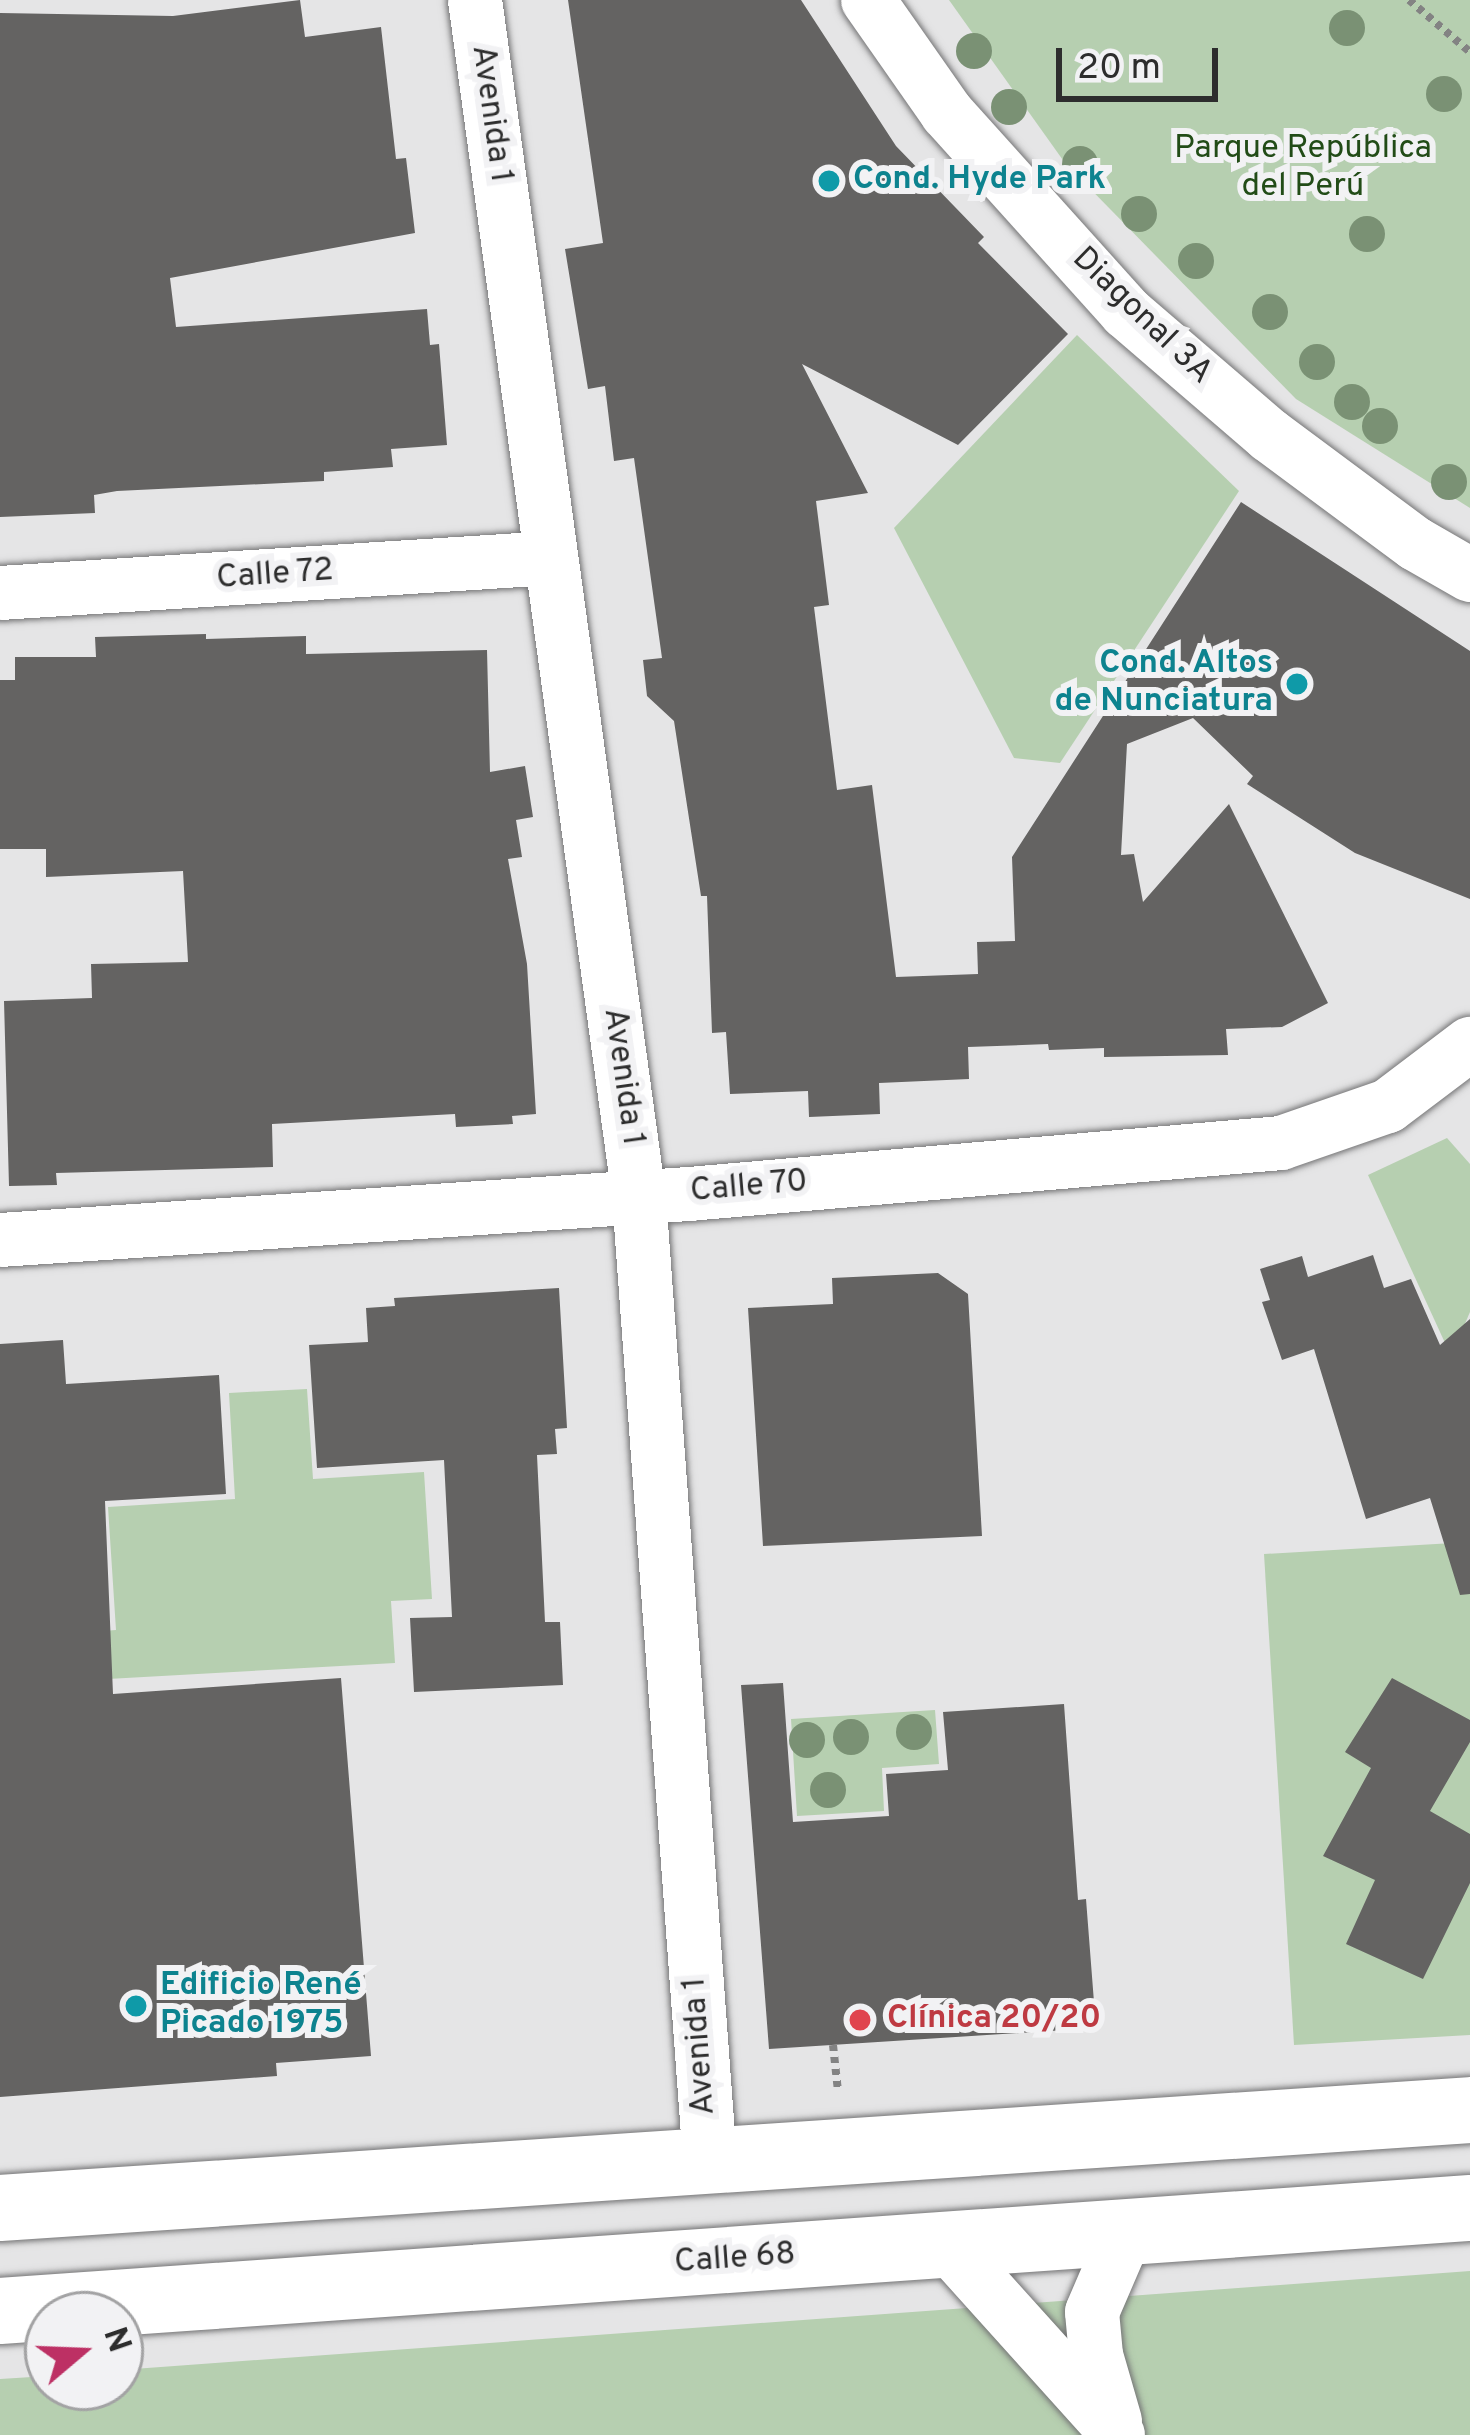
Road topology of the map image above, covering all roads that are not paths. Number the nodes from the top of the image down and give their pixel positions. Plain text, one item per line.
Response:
1 (475, 0) edge
2 (868, 0) edge
3 (551, 558) junction
4 (1470, 574) edge
5 (0, 593) edge
6 (1470, 1044) edge
7 (639, 1197) junction
8 (0, 1240) edge
9 (1470, 2110) edge
10 (710, 2161) junction
11 (0, 2208) edge
12 (1470, 2209) edge
13 (1126, 2233) junction
14 (948, 2246) junction
15 (0, 2311) edge
16 (1118, 2435) edge

1 - 3 street, Avenida 1
2 - 4 street, Diagonal 3A
3 - 5 street, Calle 72
3 - 7 street, Avenida 1
6 - 7 street, Calle 70
7 - 8 street, Calle 70
7 - 10 street, Avenida 1
9 - 10 main road
10 - 11 main road
12 - 13 main road, Calle 68
13 - 14 main road, Calle 68
13 - 16 street
14 - 15 main road, Calle 68
14 - 16 street

